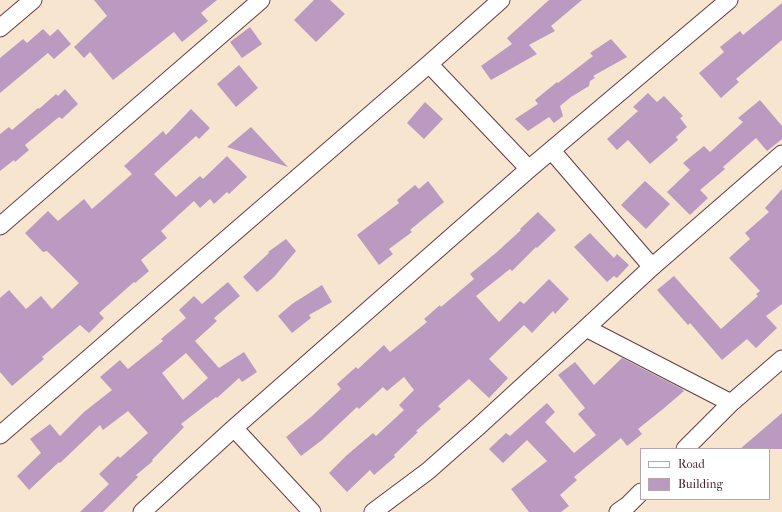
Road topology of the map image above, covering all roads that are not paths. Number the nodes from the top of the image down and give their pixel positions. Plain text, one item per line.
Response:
1 (33, 0) edge
2 (261, 0) edge
3 (501, 0) edge
4 (729, 0) edge
5 (0, 28) edge
6 (429, 64) junction
7 (552, 151) junction
8 (782, 154) edge
9 (529, 170) junction
10 (0, 226) edge
11 (652, 267) junction
12 (586, 328) junction
13 (782, 359) edge
14 (731, 403) junction
15 (234, 428) junction
16 (0, 435) edge
17 (686, 448) edge
18 (640, 493) edge
19 (627, 510) edge
20 (142, 512) edge
21 (312, 512) edge
22 (373, 512) edge

1 - 5 street
2 - 10 street
3 - 6 street
4 - 7 street
6 - 9 street
6 - 16 street
7 - 9 street
7 - 11 street
8 - 11 street
9 - 15 street
11 - 12 street
12 - 14 street
12 - 22 street
13 - 14 street
14 - 17 street
15 - 20 street
15 - 21 street
18 - 19 street

